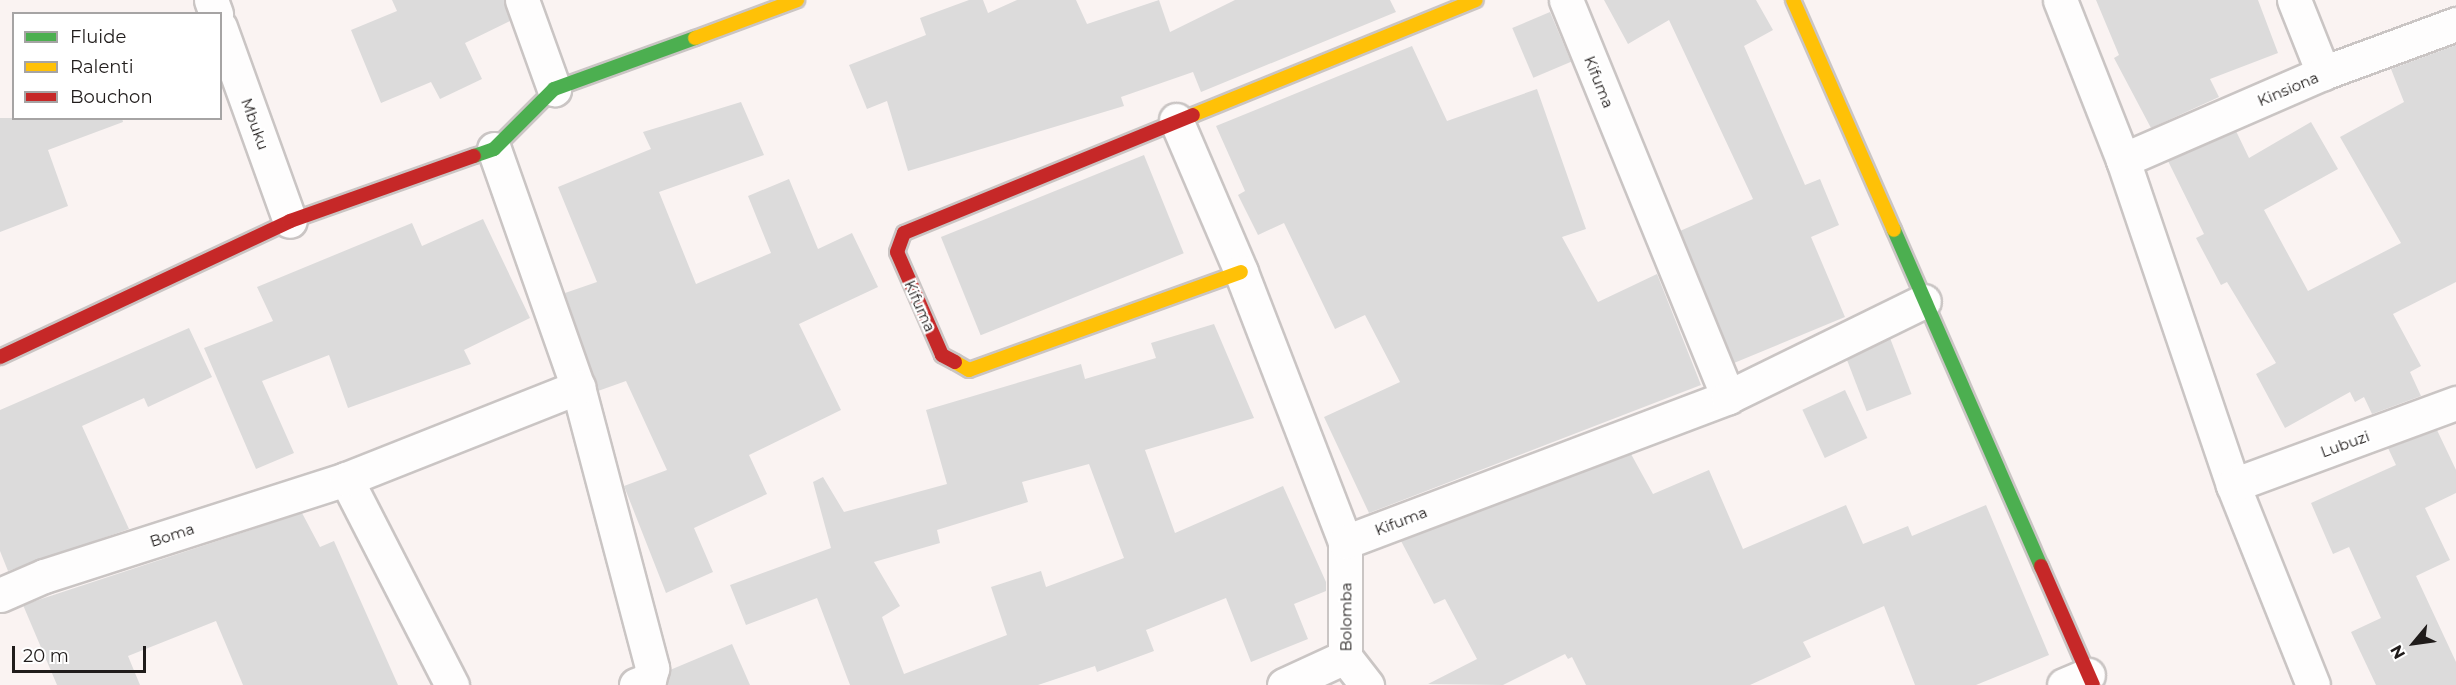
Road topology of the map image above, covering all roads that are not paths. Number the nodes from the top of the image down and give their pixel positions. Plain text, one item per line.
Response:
1 (522, 0) edge
2 (797, 0) edge
3 (1476, 0) edge
4 (1566, 0) edge
5 (1793, 0) edge
6 (2060, 0) edge
7 (2294, 0) edge
8 (2456, 24) edge
9 (222, 33) edge
10 (2323, 73) junction
11 (554, 89) junction
12 (1176, 120) junction
13 (494, 149) junction
14 (2123, 160) junction
15 (290, 221) junction
16 (1241, 272) junction
17 (1924, 301) junction
18 (0, 357) edge
19 (578, 387) junction
20 (1728, 397) junction
21 (2456, 403) edge
22 (346, 479) junction
23 (2233, 485) junction
24 (1345, 542) junction
25 (0, 595) edge
26 (1345, 657) junction
27 (2081, 682) edge
28 (1287, 684) edge
29 (452, 685) edge
30 (636, 685) edge
31 (1367, 685) edge
32 (2313, 685) edge

1 - 11 street
2 - 11 street
3 - 12 street, Kifuma
4 - 20 street, Kifuma
5 - 17 street
6 - 14 street
7 - 10 street
8 - 10 street, Kinsiona
9 - 15 street, Mbuku
10 - 14 street, Kinsiona
11 - 13 street
12 - 16 street
12 - 16 street, Kifuma
13 - 15 street
13 - 19 street
14 - 23 street
15 - 18 street
16 - 24 street
17 - 20 street, Kifuma
17 - 27 street
19 - 22 street, Boma
19 - 30 street
20 - 24 street, Kifuma
21 - 23 street, Lubuzi
22 - 25 street, Boma
22 - 29 street
23 - 32 street
24 - 26 street, Bolomba
26 - 28 street
26 - 31 street, Bolomba

